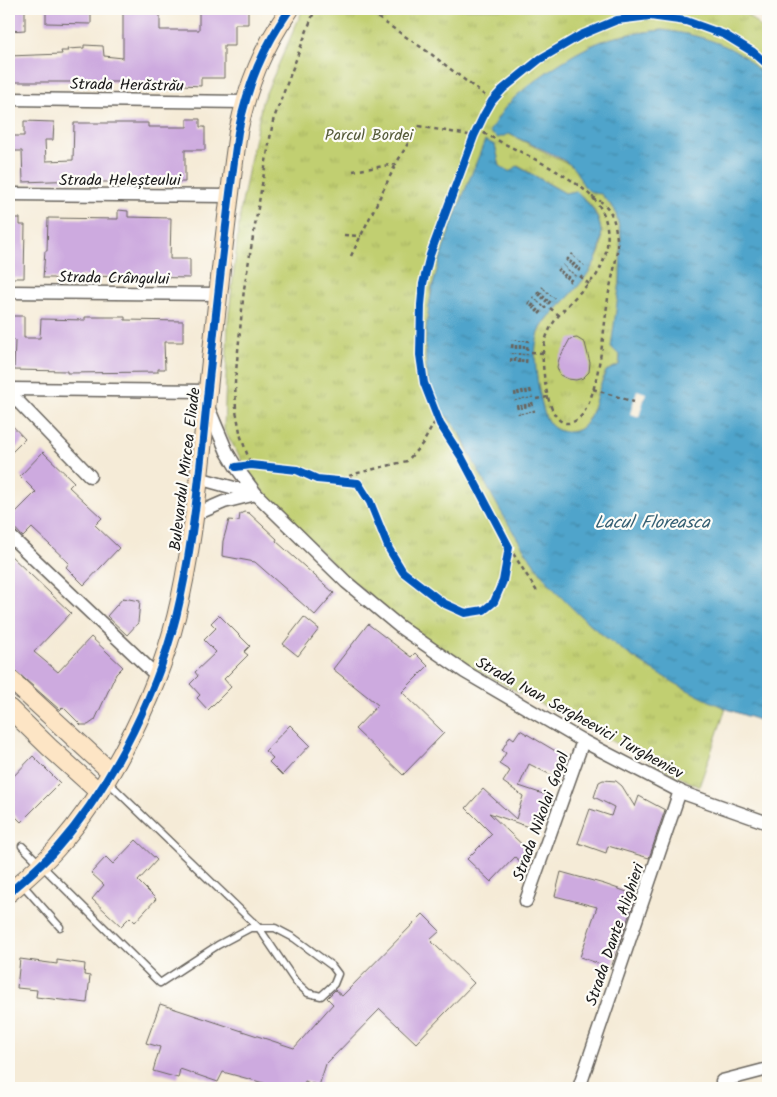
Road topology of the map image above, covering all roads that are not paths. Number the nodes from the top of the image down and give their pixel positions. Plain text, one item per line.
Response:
1 (274, 9) edge
2 (290, 9) edge
3 (272, 34) junction
4 (9, 98) edge
5 (245, 102) junction
6 (9, 194) edge
7 (230, 196) junction
8 (9, 292) edge
9 (219, 294) junction
10 (9, 391) edge
11 (207, 398) junction
12 (90, 476) dead end
13 (198, 478) junction
14 (256, 494) junction
15 (194, 515) junction
16 (9, 535) edge
17 (157, 676) junction
18 (9, 678) edge
19 (9, 708) edge
20 (584, 742) junction
21 (106, 782) junction
22 (680, 791) junction
23 (768, 823) edge
24 (22, 846) dead end
25 (41, 864) junction
26 (15, 888) edge
27 (526, 901) dead end
28 (60, 926) dead end
29 (259, 928) junction
30 (768, 1069) edge
31 (722, 1081) dead end
32 (578, 1088) edge

1 - 3 street, Bulevardul Mircea Eliade
2 - 3 street, Bulevardul Mircea Eliade
3 - 5 street, Bulevardul Mircea Eliade
4 - 5 street, Strada Herăstrău
5 - 7 street, Bulevardul Mircea Eliade
6 - 7 street, Strada Heleșteului
7 - 9 street, Bulevardul Mircea Eliade
8 - 9 street, Strada Crângului
9 - 11 street, Bulevardul Mircea Eliade
10 - 11 street
10 - 12 street
11 - 13 street, Bulevardul Mircea Eliade
11 - 14 street, Strada Ivan Sergheevici Turgheniev
13 - 14 street, Strada Ivan Sergheevici Turgheniev
13 - 15 street, Bulevardul Mircea Eliade
14 - 15 street
14 - 20 street, Strada Ivan Sergheevici Turgheniev
15 - 17 street, Bulevardul Mircea Eliade
16 - 17 street
17 - 21 street, Bulevardul Mircea Eliade
18 - 21 street
19 - 21 street
20 - 22 street, Strada Ivan Sergheevici Turgheniev
20 - 27 street, Strada Nikolai Gogol
21 - 25 street, Bulevardul Mircea Eliade
21 - 29 lane
22 - 23 street, Strada Ivan Sergheevici Turgheniev
22 - 32 street, Strada Dante Alighieri
24 - 25 lane
25 - 26 street, Bulevardul Mircea Eliade
25 - 29 lane
26 - 28 lane
29 - 29 lane
30 - 31 street

